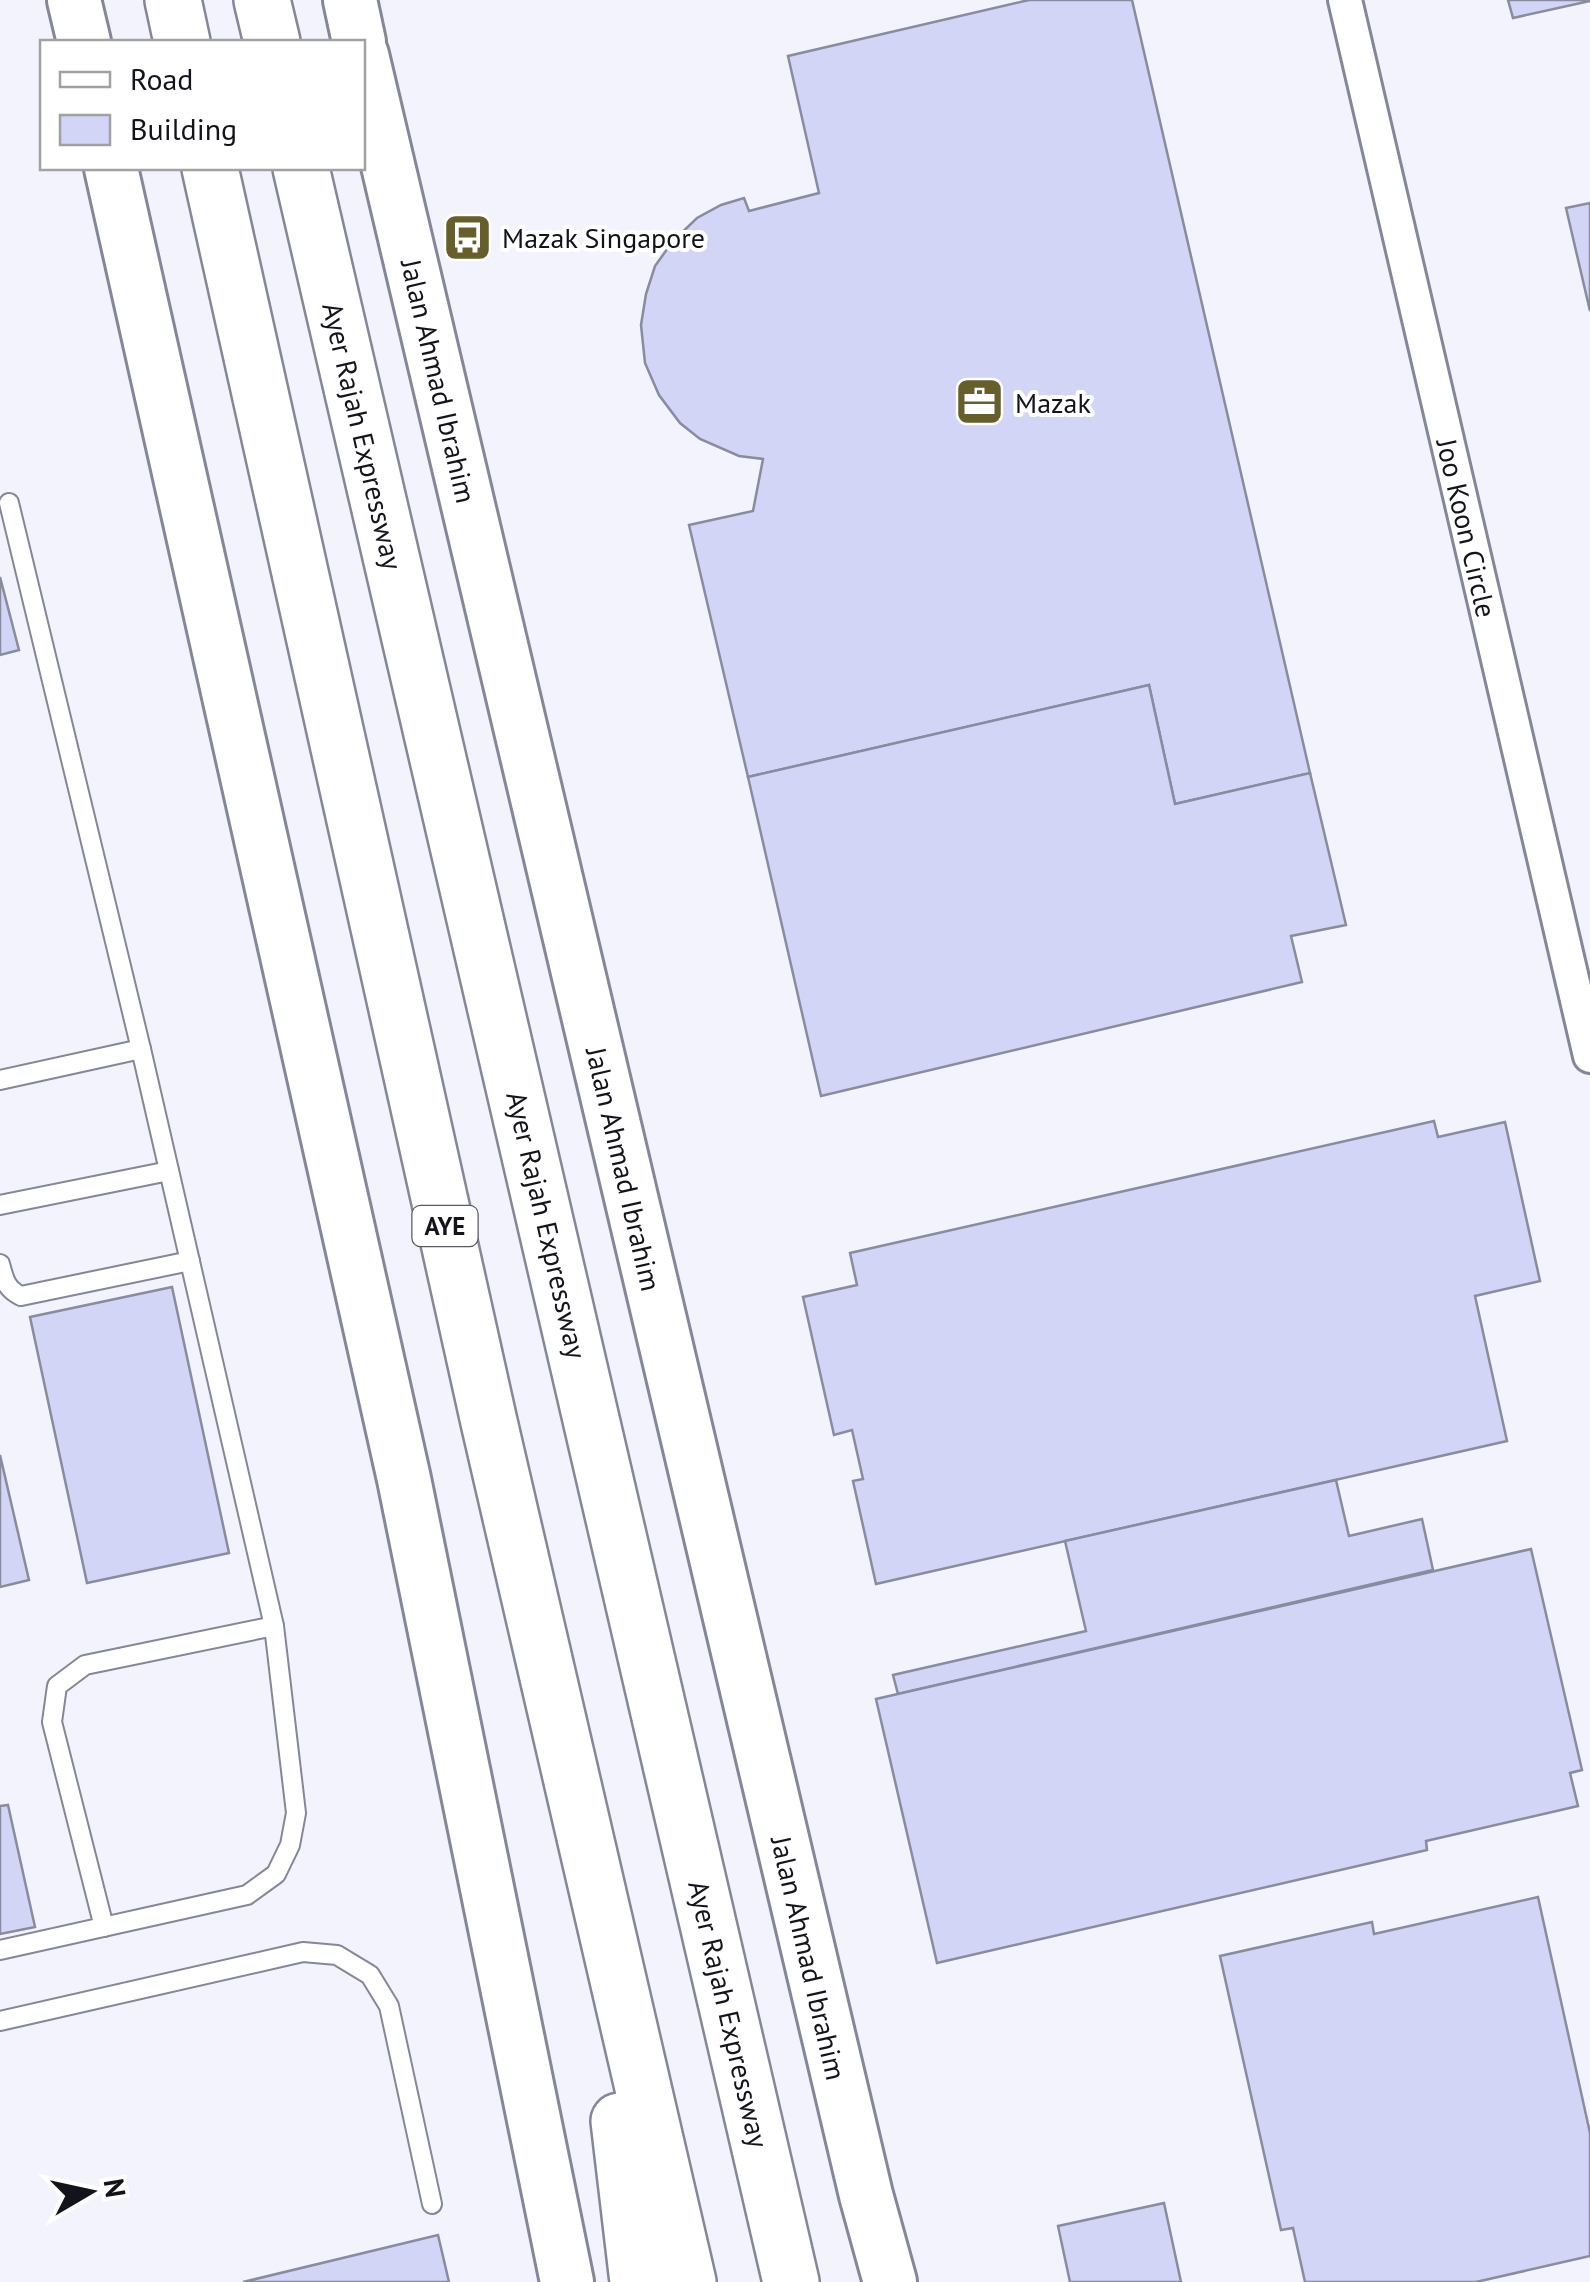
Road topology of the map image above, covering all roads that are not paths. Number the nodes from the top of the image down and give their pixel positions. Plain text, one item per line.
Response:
1 (74, 0) edge
2 (173, 0) edge
3 (262, 0) edge
4 (350, 0) edge
5 (1344, 0) edge
6 (84, 40) edge
7 (182, 40) edge
8 (272, 40) edge
9 (360, 40) edge
10 (365, 68) edge
11 (112, 170) edge
12 (210, 170) edge
13 (301, 170) edge
14 (10, 503) dead end
15 (141, 1048) junction
16 (1590, 1056) edge
17 (0, 1080) edge
18 (170, 1171) junction
19 (0, 1205) edge
20 (190, 1261) junction
21 (0, 1264) edge
22 (274, 1626) junction
23 (588, 1859) junction
24 (104, 1927) junction
25 (0, 1950) edge
26 (0, 2021) edge
27 (432, 2204) dead end
28 (567, 2282) edge
29 (638, 2282) edge
30 (688, 2282) edge
31 (791, 2282) edge
32 (890, 2282) edge

1 - 6 main road
2 - 7 highway
3 - 8 highway
4 - 9 main road
5 - 16 street, Joo Koon Circle
10 - 32 main road, Jalan Ahmad Ibrahim
11 - 28 main road
12 - 23 highway, AYE
13 - 31 highway, Ayer Rajah Expressway
14 - 15 lane
15 - 17 lane
15 - 18 lane
18 - 19 lane
18 - 20 lane
20 - 21 lane
20 - 22 lane
22 - 24 lane
22 - 24 lane
23 - 29 highway
23 - 30 highway, AYE
24 - 25 lane
26 - 27 lane

